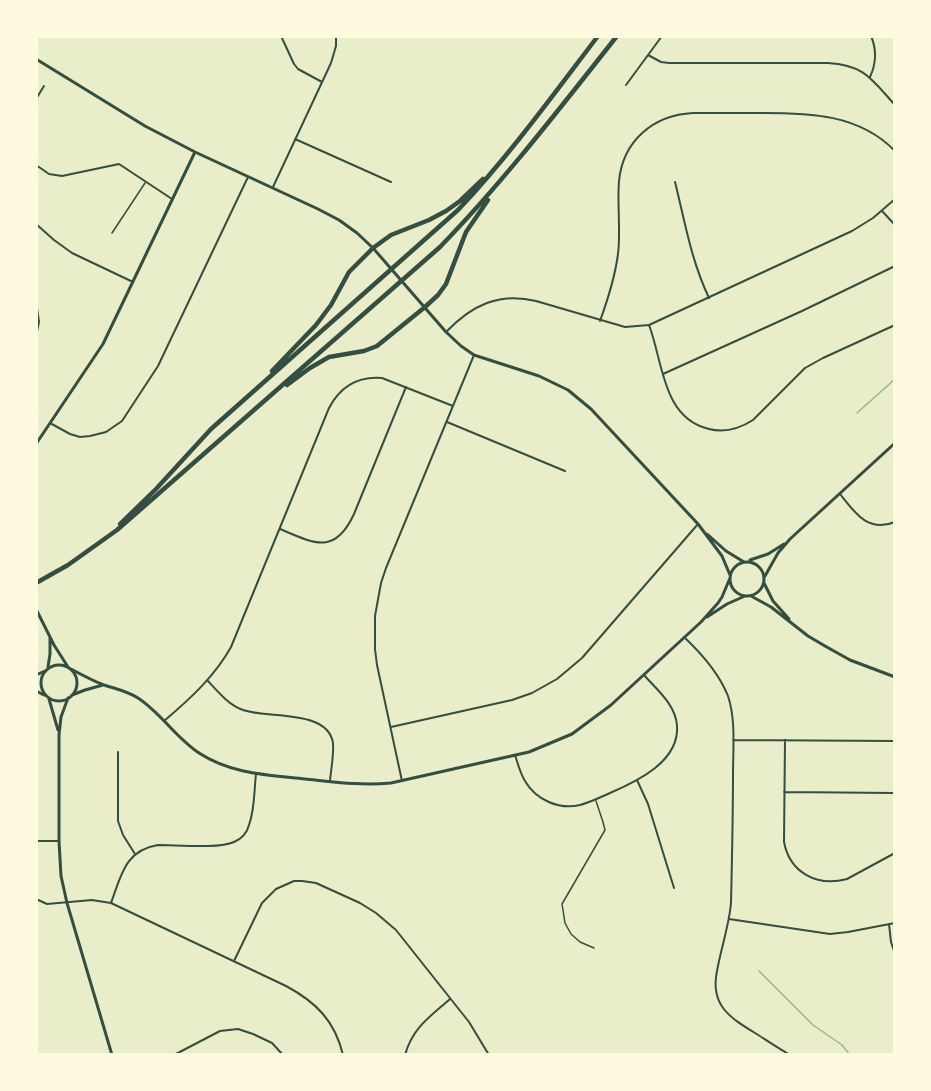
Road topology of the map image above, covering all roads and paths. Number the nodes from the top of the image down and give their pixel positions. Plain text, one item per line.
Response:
1 (281, 36) edge
2 (336, 36) edge
3 (598, 36) edge
4 (617, 36) edge
5 (662, 36) edge
6 (871, 36) edge
7 (648, 55) junction
8 (36, 59) edge
9 (870, 77) junction
10 (322, 82) junction
11 (626, 85) dead end
12 (44, 86) dead end
13 (36, 99) edge
14 (895, 105) edge
15 (296, 139) junction
16 (535, 141) junction
17 (514, 143) junction
18 (895, 151) edge
19 (195, 152) junction
20 (36, 165) edge
21 (248, 176) junction
22 (145, 182) junction
23 (391, 182) dead end
24 (675, 182) dead end
25 (273, 188) junction
26 (172, 199) junction
27 (895, 199) edge
28 (882, 211) junction
29 (36, 224) edge
30 (895, 225) edge
31 (112, 233) dead end
32 (373, 248) junction
33 (895, 266) edge
34 (133, 282) junction
35 (709, 298) junction
36 (36, 302) edge
37 (425, 307) junction
38 (600, 321) junction
39 (649, 325) junction
40 (895, 325) edge
41 (446, 332) junction
42 (36, 336) edge
43 (474, 355) junction
44 (663, 374) junction
45 (261, 384) junction
46 (406, 387) junction
47 (270, 396) junction
48 (453, 406) junction
49 (447, 422) junction
50 (50, 423) junction
51 (895, 443) edge
52 (36, 444) edge
53 (565, 471) dead end
54 (840, 494) junction
55 (895, 522) edge
56 (698, 524) junction
57 (702, 528) junction
58 (280, 530) junction
59 (110, 535) junction
60 (790, 539) junction
61 (746, 561) junction
62 (730, 576) junction
63 (765, 576) junction
64 (764, 582) junction
65 (36, 583) edge
66 (746, 596) junction
67 (751, 596) junction
68 (36, 609) edge
69 (701, 622) junction
70 (794, 625) junction
71 (50, 636) junction
72 (684, 638) junction
73 (70, 668) junction
74 (46, 669) junction
75 (36, 675) edge
76 (644, 675) junction
77 (895, 677) edge
78 (207, 681) junction
79 (104, 685) junction
80 (36, 691) edge
81 (47, 697) junction
82 (70, 697) junction
83 (164, 721) junction
84 (391, 727) junction
85 (59, 735) junction
86 (733, 740) junction
87 (785, 740) junction
88 (895, 741) edge
89 (118, 752) dead end
90 (515, 755) junction
91 (256, 774) junction
92 (637, 780) junction
93 (402, 781) junction
94 (330, 782) junction
95 (784, 792) junction
96 (895, 793) edge
97 (596, 800) junction
98 (36, 841) edge
99 (59, 841) junction
100 (895, 853) edge
101 (135, 854) junction
102 (674, 888) dead end
103 (36, 900) edge
104 (67, 903) junction
105 (111, 903) junction
106 (729, 920) junction
107 (895, 923) edge
108 (889, 924) junction
109 (594, 948) dead end
110 (895, 954) edge
111 (234, 961) junction
112 (450, 999) junction
113 (112, 1055) edge
114 (174, 1055) edge
115 (283, 1055) edge
116 (343, 1055) edge
117 (405, 1055) edge
118 (489, 1055) edge
119 (790, 1055) edge

1 - 10 street
2 - 10 street
3 - 17 highway
4 - 16 highway
5 - 7 street
6 - 9 street
7 - 9 street
7 - 11 street
8 - 19 street
9 - 14 street
10 - 15 street
12 - 13 street
15 - 23 street
15 - 25 street
16 - 37 highway
16 - 47 highway
17 - 32 highway
17 - 45 highway
18 - 38 street
19 - 21 street
19 - 26 street
20 - 22 street
21 - 25 street
21 - 50 street
22 - 26 street
22 - 31 lane
24 - 35 street
25 - 32 street
26 - 34 street
27 - 28 street
28 - 30 street
28 - 35 street
29 - 34 street
32 - 37 street
32 - 45 highway
33 - 44 street
34 - 50 street
35 - 39 street
36 - 42 street
37 - 41 street
37 - 47 highway
38 - 39 street
38 - 41 street
39 - 44 street
40 - 44 street
41 - 43 street
43 - 48 street
43 - 56 street
45 - 59 highway
46 - 48 street
46 - 58 street
46 - 58 street
47 - 59 highway
48 - 49 street
49 - 53 street
49 - 84 street
50 - 52 street
51 - 54 street
54 - 55 street
54 - 60 street
56 - 57 street
56 - 84 street
57 - 61 street
57 - 62 street
58 - 78 street
59 - 65 highway
60 - 61 street
60 - 63 street
61 - 62 street
61 - 63 street
62 - 66 street
62 - 69 street
63 - 64 street
64 - 67 street
64 - 70 street
66 - 67 street
66 - 69 street
67 - 70 street
68 - 71 street
69 - 72 street
70 - 77 street
71 - 73 street
71 - 74 street
72 - 76 street
72 - 86 street
73 - 74 street
73 - 79 street
73 - 82 street
74 - 75 street
74 - 81 street
76 - 90 street
76 - 92 street
78 - 83 street
78 - 94 street
79 - 82 street
79 - 83 street
80 - 81 street
81 - 82 street
81 - 85 street
82 - 85 street
83 - 91 street
84 - 93 street
85 - 99 street
86 - 87 street
86 - 106 street
87 - 88 street
87 - 95 street
89 - 101 street
90 - 93 street
90 - 97 street
91 - 94 street
91 - 101 street
92 - 97 street
92 - 102 street
93 - 94 street
95 - 96 street
95 - 100 street
97 - 109 lane
98 - 99 street
99 - 104 street
101 - 105 street
103 - 104 street
104 - 105 street
104 - 113 street
105 - 111 street
106 - 108 street
106 - 119 street
107 - 108 street
108 - 110 street
111 - 112 street
111 - 116 street
112 - 117 street
112 - 118 street
114 - 115 street

